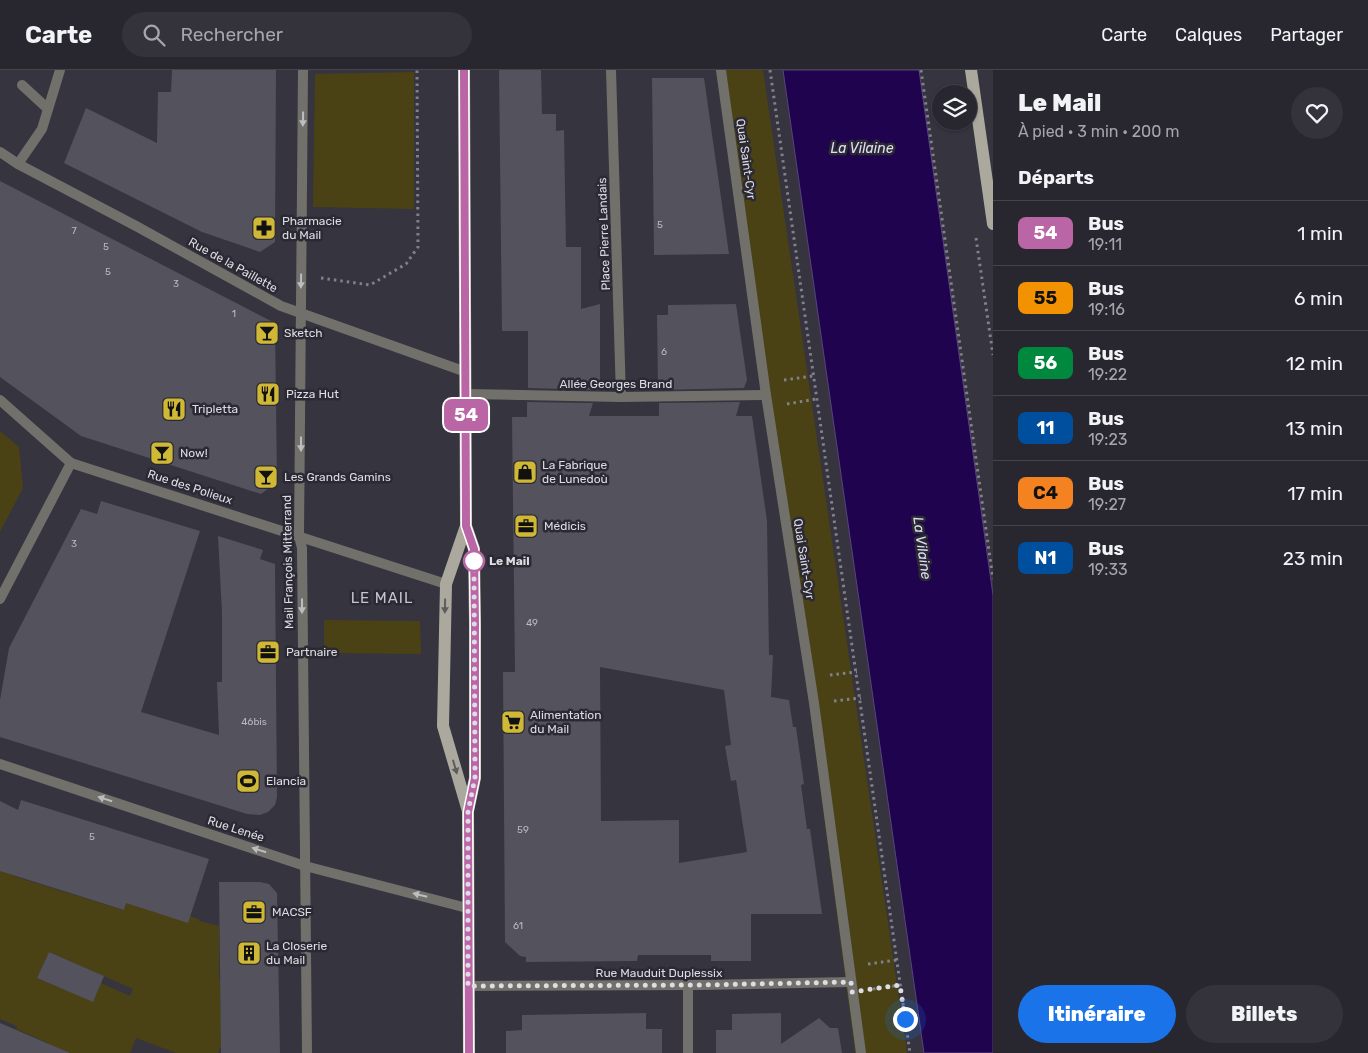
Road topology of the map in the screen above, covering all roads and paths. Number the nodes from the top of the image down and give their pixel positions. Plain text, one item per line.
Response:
1 (60, 70) edge
2 (303, 70) edge
3 (417, 70) edge
4 (464, 70) edge
5 (611, 70) edge
6 (721, 70) edge
7 (770, 70) edge
8 (921, 70) edge
9 (971, 70) edge
10 (22, 85) dead end
11 (48, 108) junction
12 (0, 152) edge
13 (988, 158) edge
14 (18, 164) junction
15 (993, 224) edge
16 (301, 276) junction
17 (302, 315) junction
18 (466, 372) junction
19 (813, 376) junction
20 (764, 384) junction
21 (466, 394) junction
22 (766, 395) junction
23 (621, 397) junction
24 (816, 399) junction
25 (0, 400) edge
26 (768, 407) junction
27 (71, 463) junction
28 (466, 526) junction
29 (299, 536) junction
30 (993, 580) edge
31 (446, 584) junction
32 (0, 598) edge
33 (857, 672) junction
34 (810, 676) junction
35 (861, 698) junction
36 (814, 703) junction
37 (0, 764) edge
38 (468, 812) junction
39 (305, 866) junction
40 (467, 908) junction
41 (897, 960) junction
42 (850, 967) junction
43 (688, 985) junction
44 (900, 985) junction
45 (468, 986) junction
46 (852, 987) junction
47 (307, 1053) edge
48 (469, 1053) edge
49 (688, 1053) edge
50 (861, 1053) edge
51 (910, 1053) edge

1 - 11 street
2 -> 16 street, Mail François Mitterrand
3 - 16 path
4 - 18 main road
5 - 23 street, Place Pierre Landais
6 - 20 street, Quai Saint-Cyr
7 - 19 path
8 - 30 path
9 - 13 main road
10 - 11 street
11 - 14 street
12 - 14 street, Rue de la Paillette
13 - 15 main road
14 - 17 street, Rue de la Paillette
16 -> 17 street, Mail François Mitterrand
17 - 18 street, Rue de la Paillette
17 -> 29 street, Mail François Mitterrand
18 - 21 main road
19 - 20 path
19 - 24 path
20 - 22 street, Quai Saint-Cyr
21 - 23 street, Allée Georges Brand
21 - 28 main road
22 - 23 street, Allée Georges Brand
22 - 26 street, Quai Saint-Cyr
24 - 26 path
24 - 33 path
25 - 27 street
26 - 34 street, Quai Saint-Cyr
27 - 29 street, Rue des Polieux
27 - 32 street
28 - 31 main road
28 - 38 main road
29 - 31 street, Rue des Polieux
29 -> 39 street, Mail François Mitterrand
31 -> 38 main road
33 - 34 path
33 - 35 path
34 - 36 street, Quai Saint-Cyr
35 - 36 path
35 - 41 path
36 - 42 street, Quai Saint-Cyr
39 -> 37 street, Rue Lenée
38 - 40 main road
40 -> 39 street, Rue Lenée
39 - 47 street, Mail François Mitterrand
40 - 45 main road
41 - 42 path
41 - 44 path
42 - 46 street, Quai Saint-Cyr
43 - 45 street, Rue Mauduit Duplessix
43 - 46 street, Rue Mauduit Duplessix
43 - 49 street
44 - 46 path
44 - 51 path
45 - 48 main road
46 - 50 street, Quai Saint-Cyr

